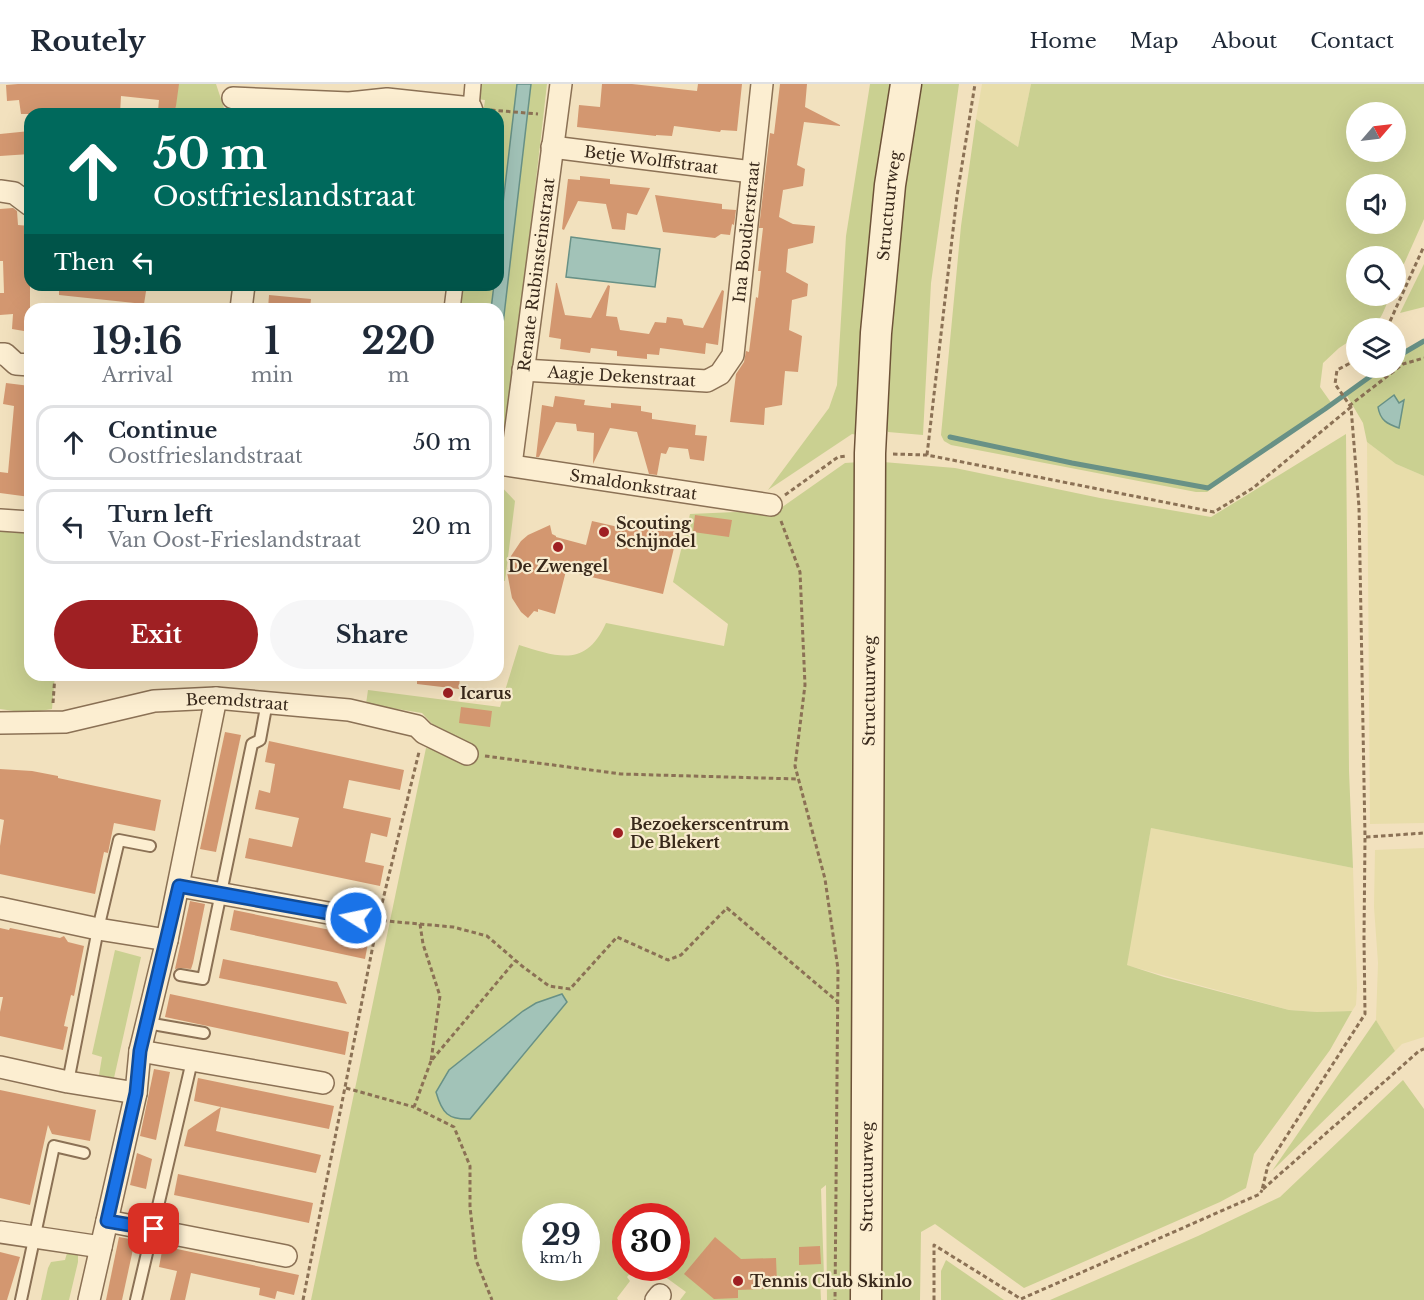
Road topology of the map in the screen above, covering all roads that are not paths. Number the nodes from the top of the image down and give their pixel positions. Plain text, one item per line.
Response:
1 (473, 84) edge
2 (561, 84) edge
3 (762, 84) edge
4 (906, 84) edge
5 (232, 99) edge
6 (451, 108) edge
7 (472, 108) edge
8 (552, 147) junction
9 (752, 172) junction
10 (0, 191) edge
11 (24, 200) edge
12 (0, 354) edge
13 (24, 365) edge
14 (523, 370) junction
15 (720, 374) joint
16 (504, 465) edge
17 (771, 505) road end
18 (0, 520) edge
19 (24, 522) edge
20 (216, 698) junction
21 (267, 702) junction
22 (0, 723) edge
23 (467, 754) road end
24 (150, 846) dead end
25 (179, 886) junction
26 (221, 894) junction
27 (0, 908) edge
28 (356, 918) road end
29 (98, 928) junction
30 (167, 940) junction
31 (180, 975) dead end
32 (147, 1023) junction
33 (204, 1033) dead end
34 (140, 1051) junction
35 (192, 1061) junction
36 (0, 1066) edge
37 (68, 1082) junction
38 (323, 1083) road end
39 (136, 1093) junction
40 (84, 1153) dead end
41 (107, 1221) junction
42 (154, 1229) junction
43 (0, 1232) edge
44 (34, 1238) junction
45 (101, 1247) junction
46 (286, 1256) dead end
47 (21, 1300) edge
48 (89, 1300) edge
49 (136, 1300) edge
50 (866, 1300) edge

1 - 7 street
2 - 8 street, Renate Rubinsteinstraat
3 - 9 street, Ina Boudierstraat
4 - 50 main road, Structuurweg
5 - 6 street
8 - 9 street, Betje Wolffstraat
8 - 14 street, Renate Rubinsteinstraat
9 - 15 street, Ina Boudierstraat
10 - 11 street
12 - 13 street
14 - 15 street, Aagje Dekenstraat
14 - 16 street, Renate Rubinsteinstraat
16 - 17 street, Smaldonkstraat
18 - 19 street
20 - 21 street, Beemdstraat
20 - 22 street, Beemdstraat
20 - 25 street
21 - 23 street, Beemdstraat
21 - 26 lane
24 - 29 lane
25 - 26 street
25 - 30 street
26 - 28 street
26 - 31 lane
27 - 29 street
29 - 30 street
29 - 37 lane
30 - 32 street
32 - 33 lane
32 - 34 street
34 - 35 street
34 - 39 street
35 - 38 street
35 - 42 lane
36 - 37 street
37 - 39 street
39 - 41 street
40 - 44 lane
41 - 42 street
41 - 45 street
42 - 46 street
42 - 49 lane
43 - 44 street
44 - 45 street
44 - 47 lane
45 - 48 street

